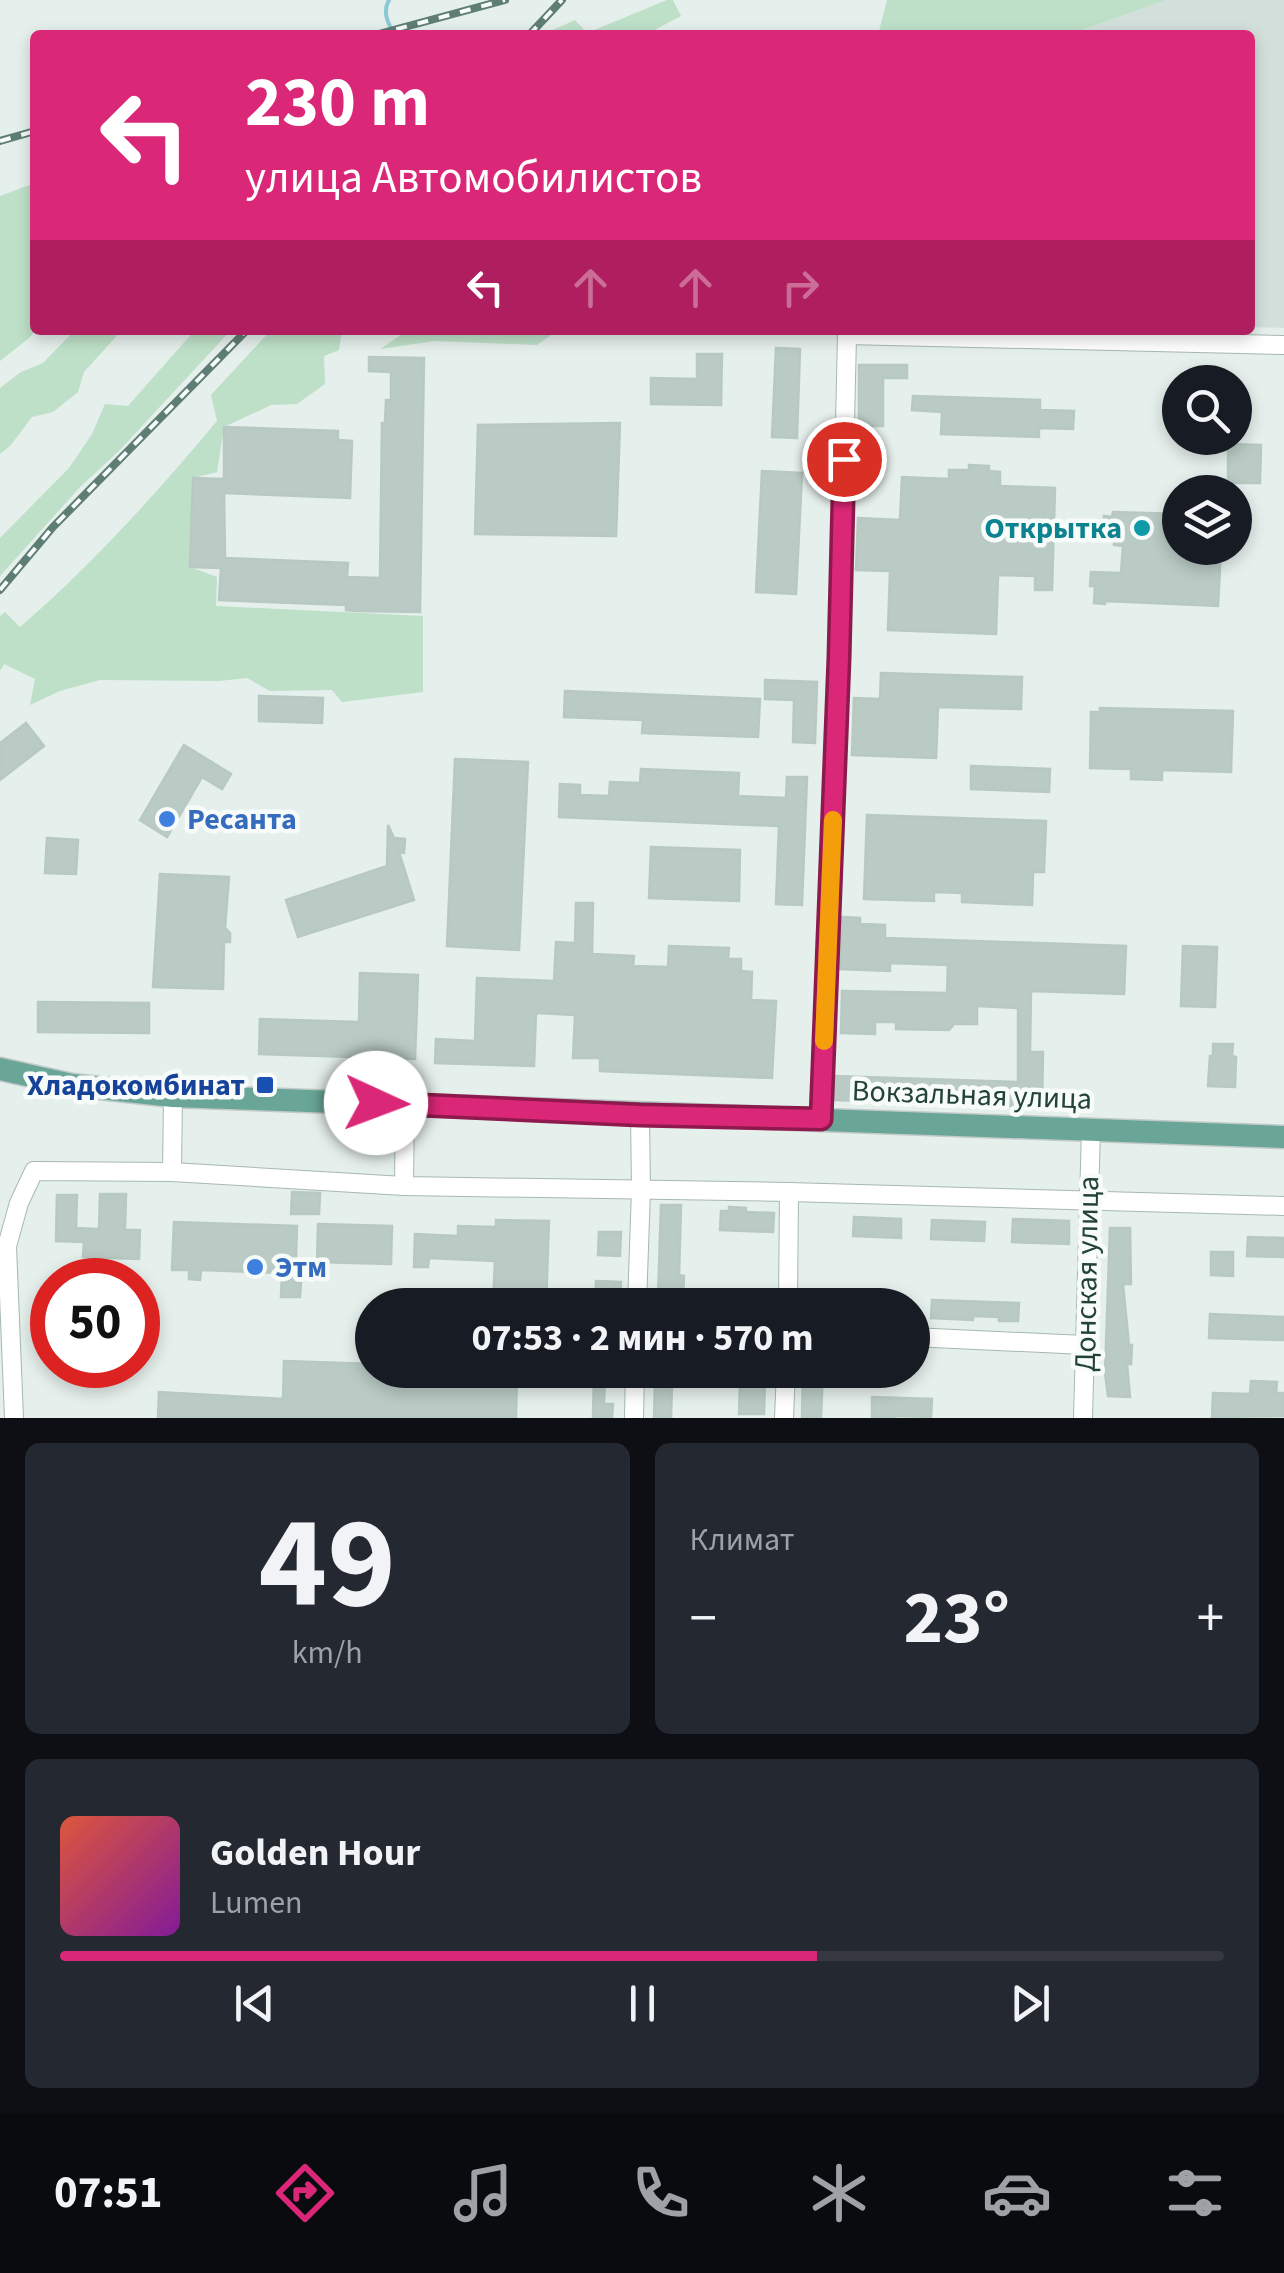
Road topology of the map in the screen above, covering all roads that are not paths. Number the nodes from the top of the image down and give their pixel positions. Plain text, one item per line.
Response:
1 (1284, 345) edge
2 (0, 1069) edge
3 (173, 1096) junction
4 (405, 1104) junction
5 (640, 1115) junction
6 (821, 1119) junction
7 (1091, 1129) junction
8 (1284, 1138) edge
9 (172, 1172) junction
10 (404, 1186) junction
11 (641, 1190) junction
12 (789, 1192) junction
13 (1088, 1200) junction
14 (1284, 1206) edge
15 (638, 1288) edge
16 (788, 1288) edge
17 (930, 1338) edge
18 (1085, 1344) junction
19 (635, 1388) edge
20 (785, 1388) edge
21 (14, 1418) edge
22 (634, 1418) edge
23 (784, 1418) edge
24 (1082, 1418) edge

1 - 6 street
2 - 3 main road, Вокзальная улица
3 - 4 main road, Вокзальная улица
3 - 9 street
4 - 5 main road, Вокзальная улица
4 - 10 street
5 - 6 main road, Вокзальная улица
5 - 11 street
6 - 7 main road, Вокзальная улица
7 - 8 main road, Вокзальная улица
7 - 13 street, Донская улица
9 - 10 street
9 - 21 street
10 - 11 street
11 - 12 street
11 - 15 street
12 - 13 street
12 - 16 street
13 - 14 street
13 - 18 street, Донская улица
17 - 18 street
18 - 24 street, Донская улица
19 - 22 street
20 - 23 street

